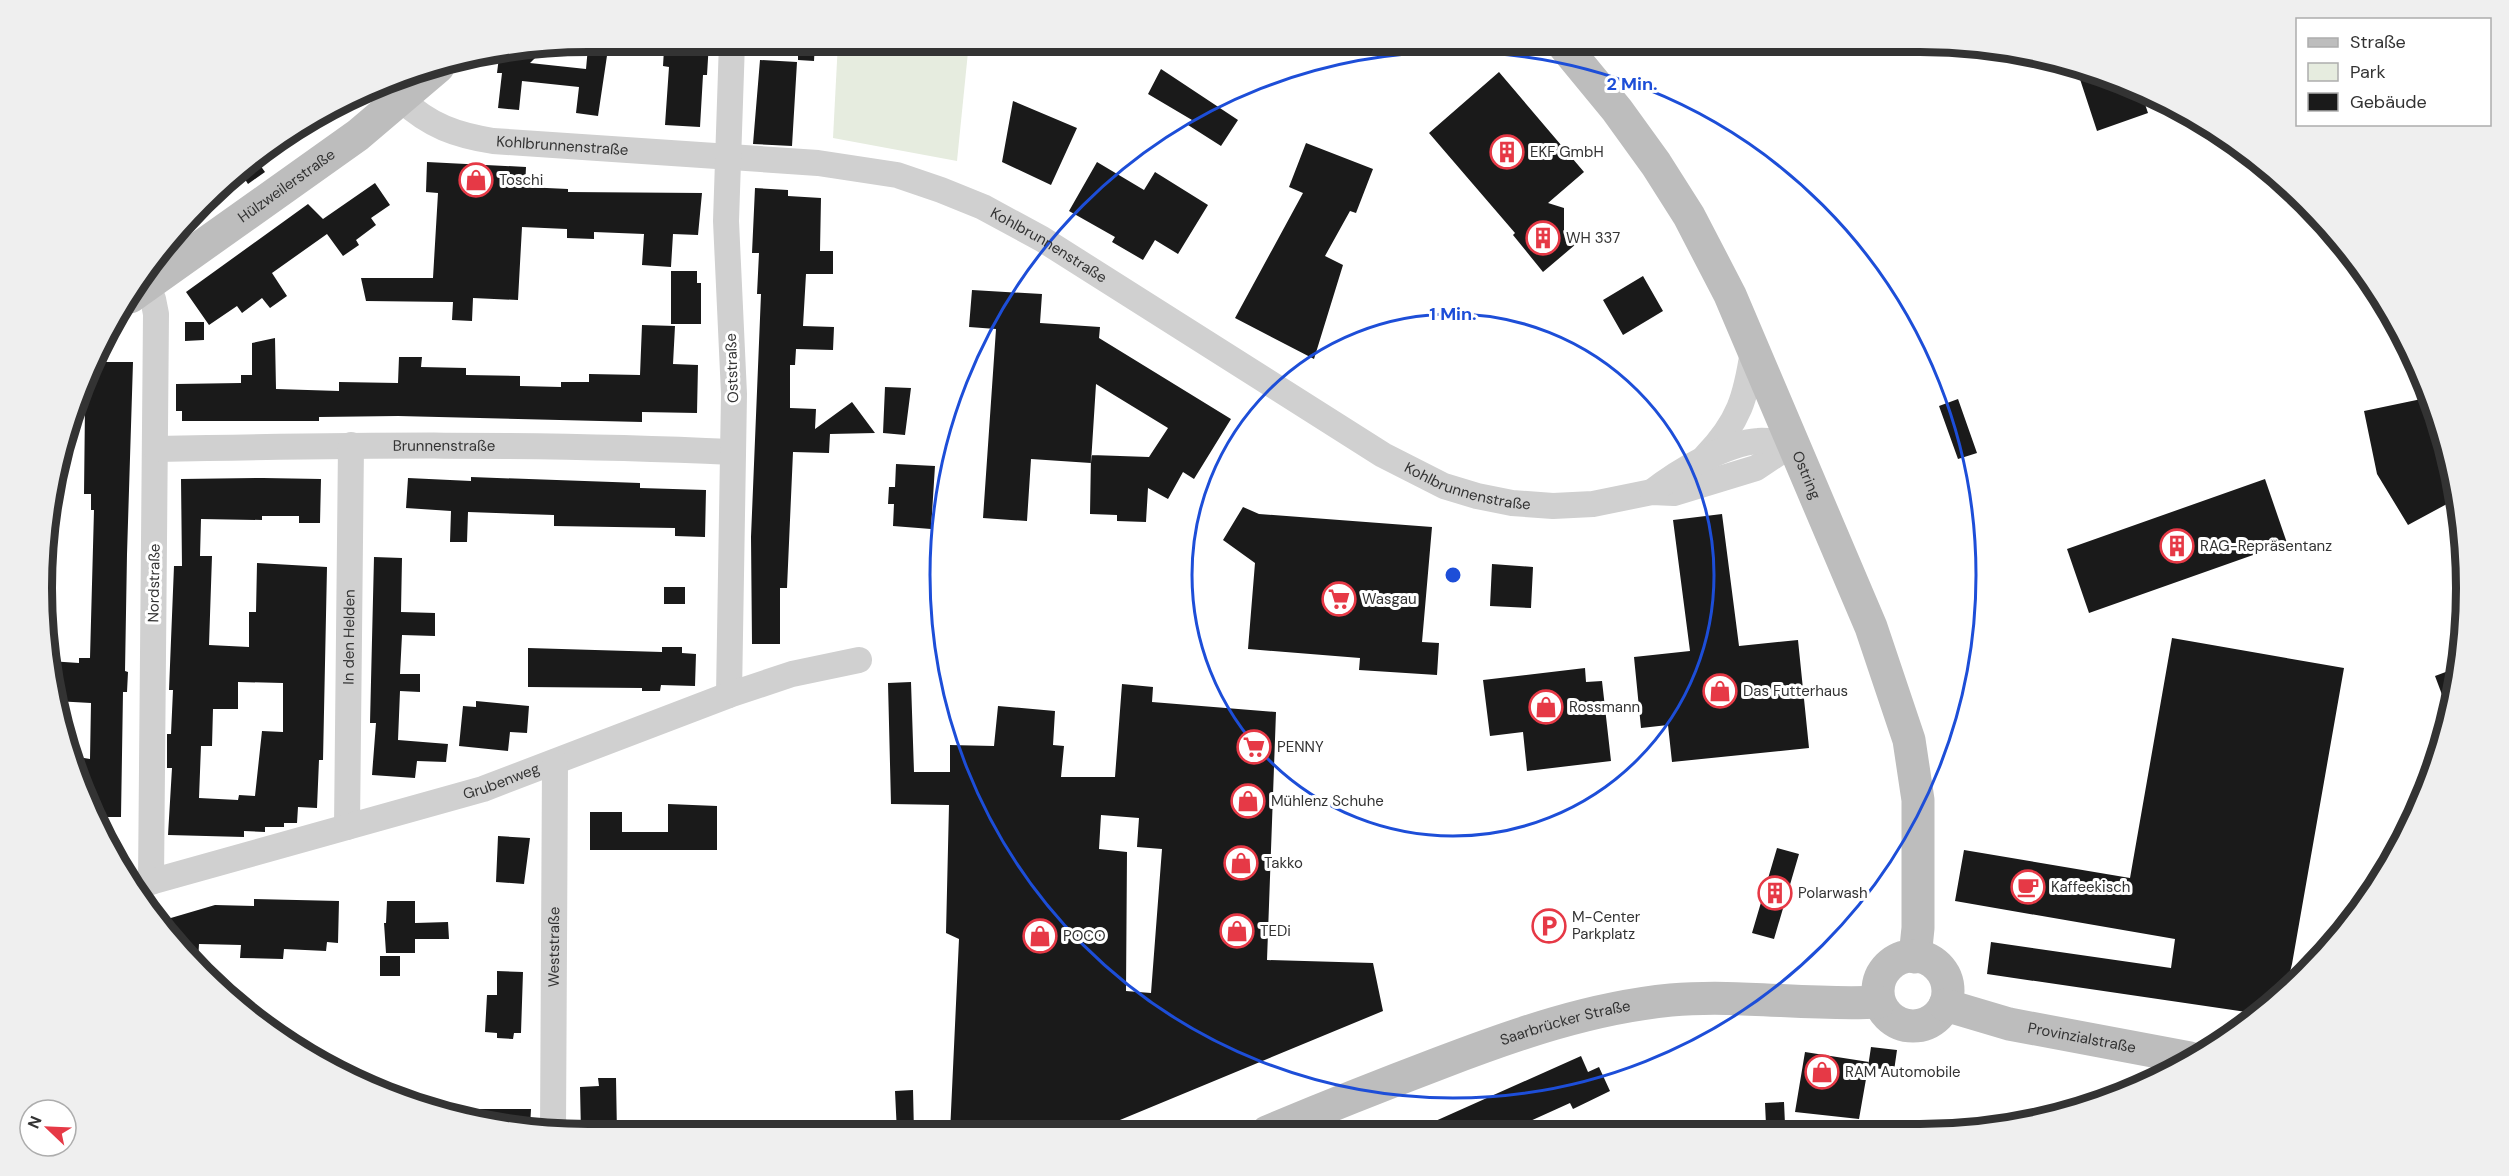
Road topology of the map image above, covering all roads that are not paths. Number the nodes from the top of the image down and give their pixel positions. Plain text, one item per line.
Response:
1 (731, 53) edge
2 (1570, 53) edge
3 (426, 78) edge
4 (402, 100) junction
5 (726, 157) junction
6 (146, 285) edge
7 (141, 294) edge
8 (1753, 351) junction
9 (1792, 444) junction
10 (351, 445) junction
11 (156, 449) junction
12 (732, 452) junction
13 (1699, 463) junction
14 (1652, 492) junction
15 (860, 660) dead end
16 (729, 694) junction
17 (555, 763) junction
18 (347, 827) junction
19 (143, 884) edge
20 (1915, 957) junction
21 (1880, 1002) junction
22 (1945, 1005) junction
23 (2181, 1056) edge
24 (553, 1122) edge
25 (1287, 1124) edge

1 - 5 street, Oststraße
2 - 8 street, Ostring
3 - 4 street, Hülzweilerstraße
4 - 5 street, Kohlbrunnenstraße
4 - 6 street, Hülzweilerstraße
5 - 12 street, Oststraße
5 - 14 street, Kohlbrunnenstraße
7 - 11 street, Nordstraße
8 - 9 street, Ostring
8 - 13 street, Kohlbrunnenstraße
9 - 13 street, Kohlbrunnenstraße
9 - 14 street, Kohlbrunnenstraße
9 - 20 street, Ostring
10 - 11 street, Brunnenstraße
10 - 12 street, Brunnenstraße
10 - 18 street, In den Helden
11 - 19 street, Nordstraße
12 - 16 street, Oststraße
13 - 14 street, Kohlbrunnenstraße
15 - 16 street, Grubenweg
16 - 17 street, Grubenweg
17 - 18 street, Grubenweg
17 - 24 street, Weststraße
18 - 19 street, Grubenweg
20 - 21 street
20 - 22 street
21 - 22 street
21 - 25 street, Saarbrücker Straße
22 - 23 street, Provinzialstraße

